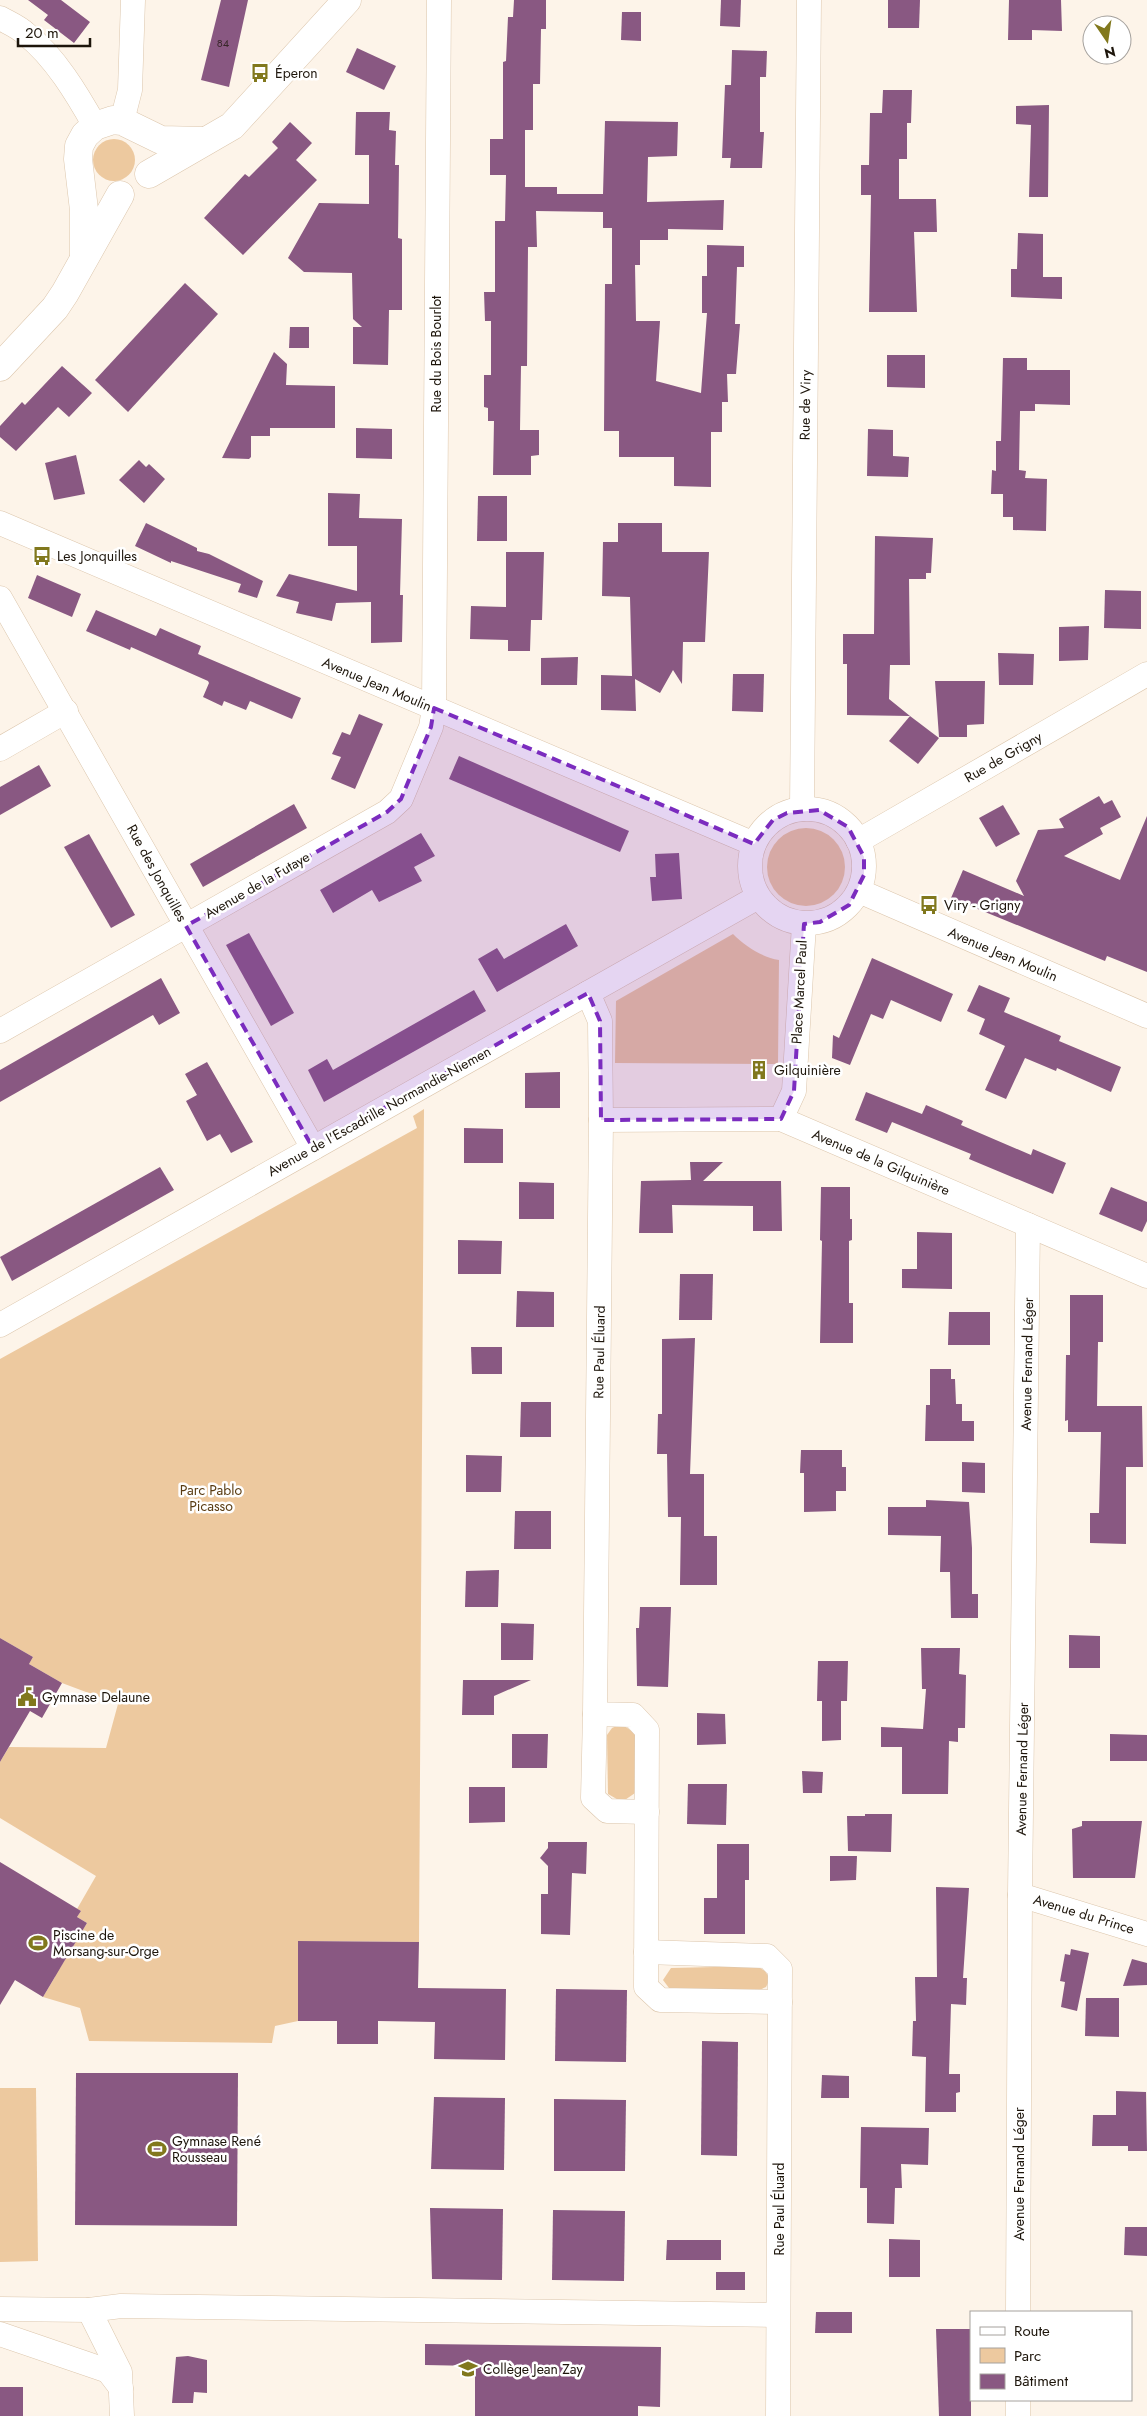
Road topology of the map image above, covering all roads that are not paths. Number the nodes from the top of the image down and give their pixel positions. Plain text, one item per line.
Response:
1 (133, 0) edge
2 (347, 0) edge
3 (439, 0) edge
4 (809, 0) edge
5 (0, 18) edge
6 (94, 126) junction
7 (132, 127) junction
8 (204, 141) junction
9 (80, 171) junction
10 (150, 174) junction
11 (120, 195) junction
12 (84, 254) junction
13 (0, 367) edge
14 (0, 523) edge
15 (0, 598) edge
16 (1147, 674) edge
17 (434, 708) junction
18 (66, 711) junction
19 (0, 749) edge
20 (802, 809) junction
21 (858, 841) junction
22 (754, 844) junction
23 (859, 891) junction
24 (758, 897) junction
25 (804, 924) junction
26 (186, 926) junction
27 (588, 993) junction
28 (1147, 1016) edge
29 (0, 1031) edge
30 (781, 1118) junction
31 (601, 1120) junction
32 (313, 1148) junction
33 (1028, 1225) junction
34 (1147, 1276) edge
35 (0, 1325) edge
36 (595, 1714) junction
37 (647, 1812) junction
38 (1020, 1894) junction
39 (1147, 1934) edge
40 (646, 1952) junction
41 (780, 2002) junction
42 (0, 2309) edge
43 (89, 2310) junction
44 (1018, 2311) edge
45 (778, 2315) junction
46 (0, 2334) edge
47 (121, 2388) junction
48 (1018, 2401) edge
49 (122, 2416) edge
50 (778, 2416) edge
51 (1018, 2416) edge

1 - 7 street
2 - 8 main road
3 - 17 street, Rue du Bois Bourlot
4 - 20 street, Rue de Viry
5 - 6 street
6 - 7 main road
6 - 9 main road
7 - 8 main road
7 - 10 main road
8 - 10 main road
9 - 11 main road
9 - 12 main road
10 - 11 main road
11 - 12 main road
12 - 13 main road
14 - 17 street, Avenue Jean Moulin
15 - 18 street, Rue des Jonquilles
16 - 21 street, Rue de Grigny
17 - 22 street, Avenue Jean Moulin
17 - 26 street, Avenue de la Futaye
18 - 19 street
18 - 26 street, Rue des Jonquilles
20 - 21 street, Place Marcel Paul
20 - 22 street, Place Marcel Paul
21 - 23 street, Place Marcel Paul
22 - 24 street, Place Marcel Paul
23 - 25 street, Place Marcel Paul
23 - 28 street, Avenue Jean Moulin
24 - 25 street, Place Marcel Paul
24 - 27 street, Avenue de l'Escadrille Normandie-Niemen
25 - 30 street, Place Marcel Paul
26 - 29 street, Avenue de la Futaye
26 - 32 street, Rue des Jonquilles
27 - 31 street, Rue Paul Éluard
27 - 32 street, Avenue de l'Escadrille Normandie-Niemen
30 - 31 street, Avenue de la Gilquinière
30 - 33 street, Avenue de la Gilquinière
31 - 36 street, Rue Paul Éluard
32 - 35 street, Avenue de l'Escadrille Normandie-Niemen
33 - 34 street, Avenue de la Gilquinière
33 - 38 street, Avenue Fernand Léger
36 - 37 street
36 - 37 street, Rue Paul Éluard
37 - 40 street
38 - 39 street, Avenue du Prince
38 - 44 street, Avenue Fernand Léger
40 - 41 street, Rue Paul Éluard
40 - 41 street
41 - 45 street, Rue Paul Éluard
42 - 43 street
43 - 45 street
43 - 47 street
45 - 50 street, Rue Paul Éluard
46 - 47 street
47 - 49 street
48 - 51 street

